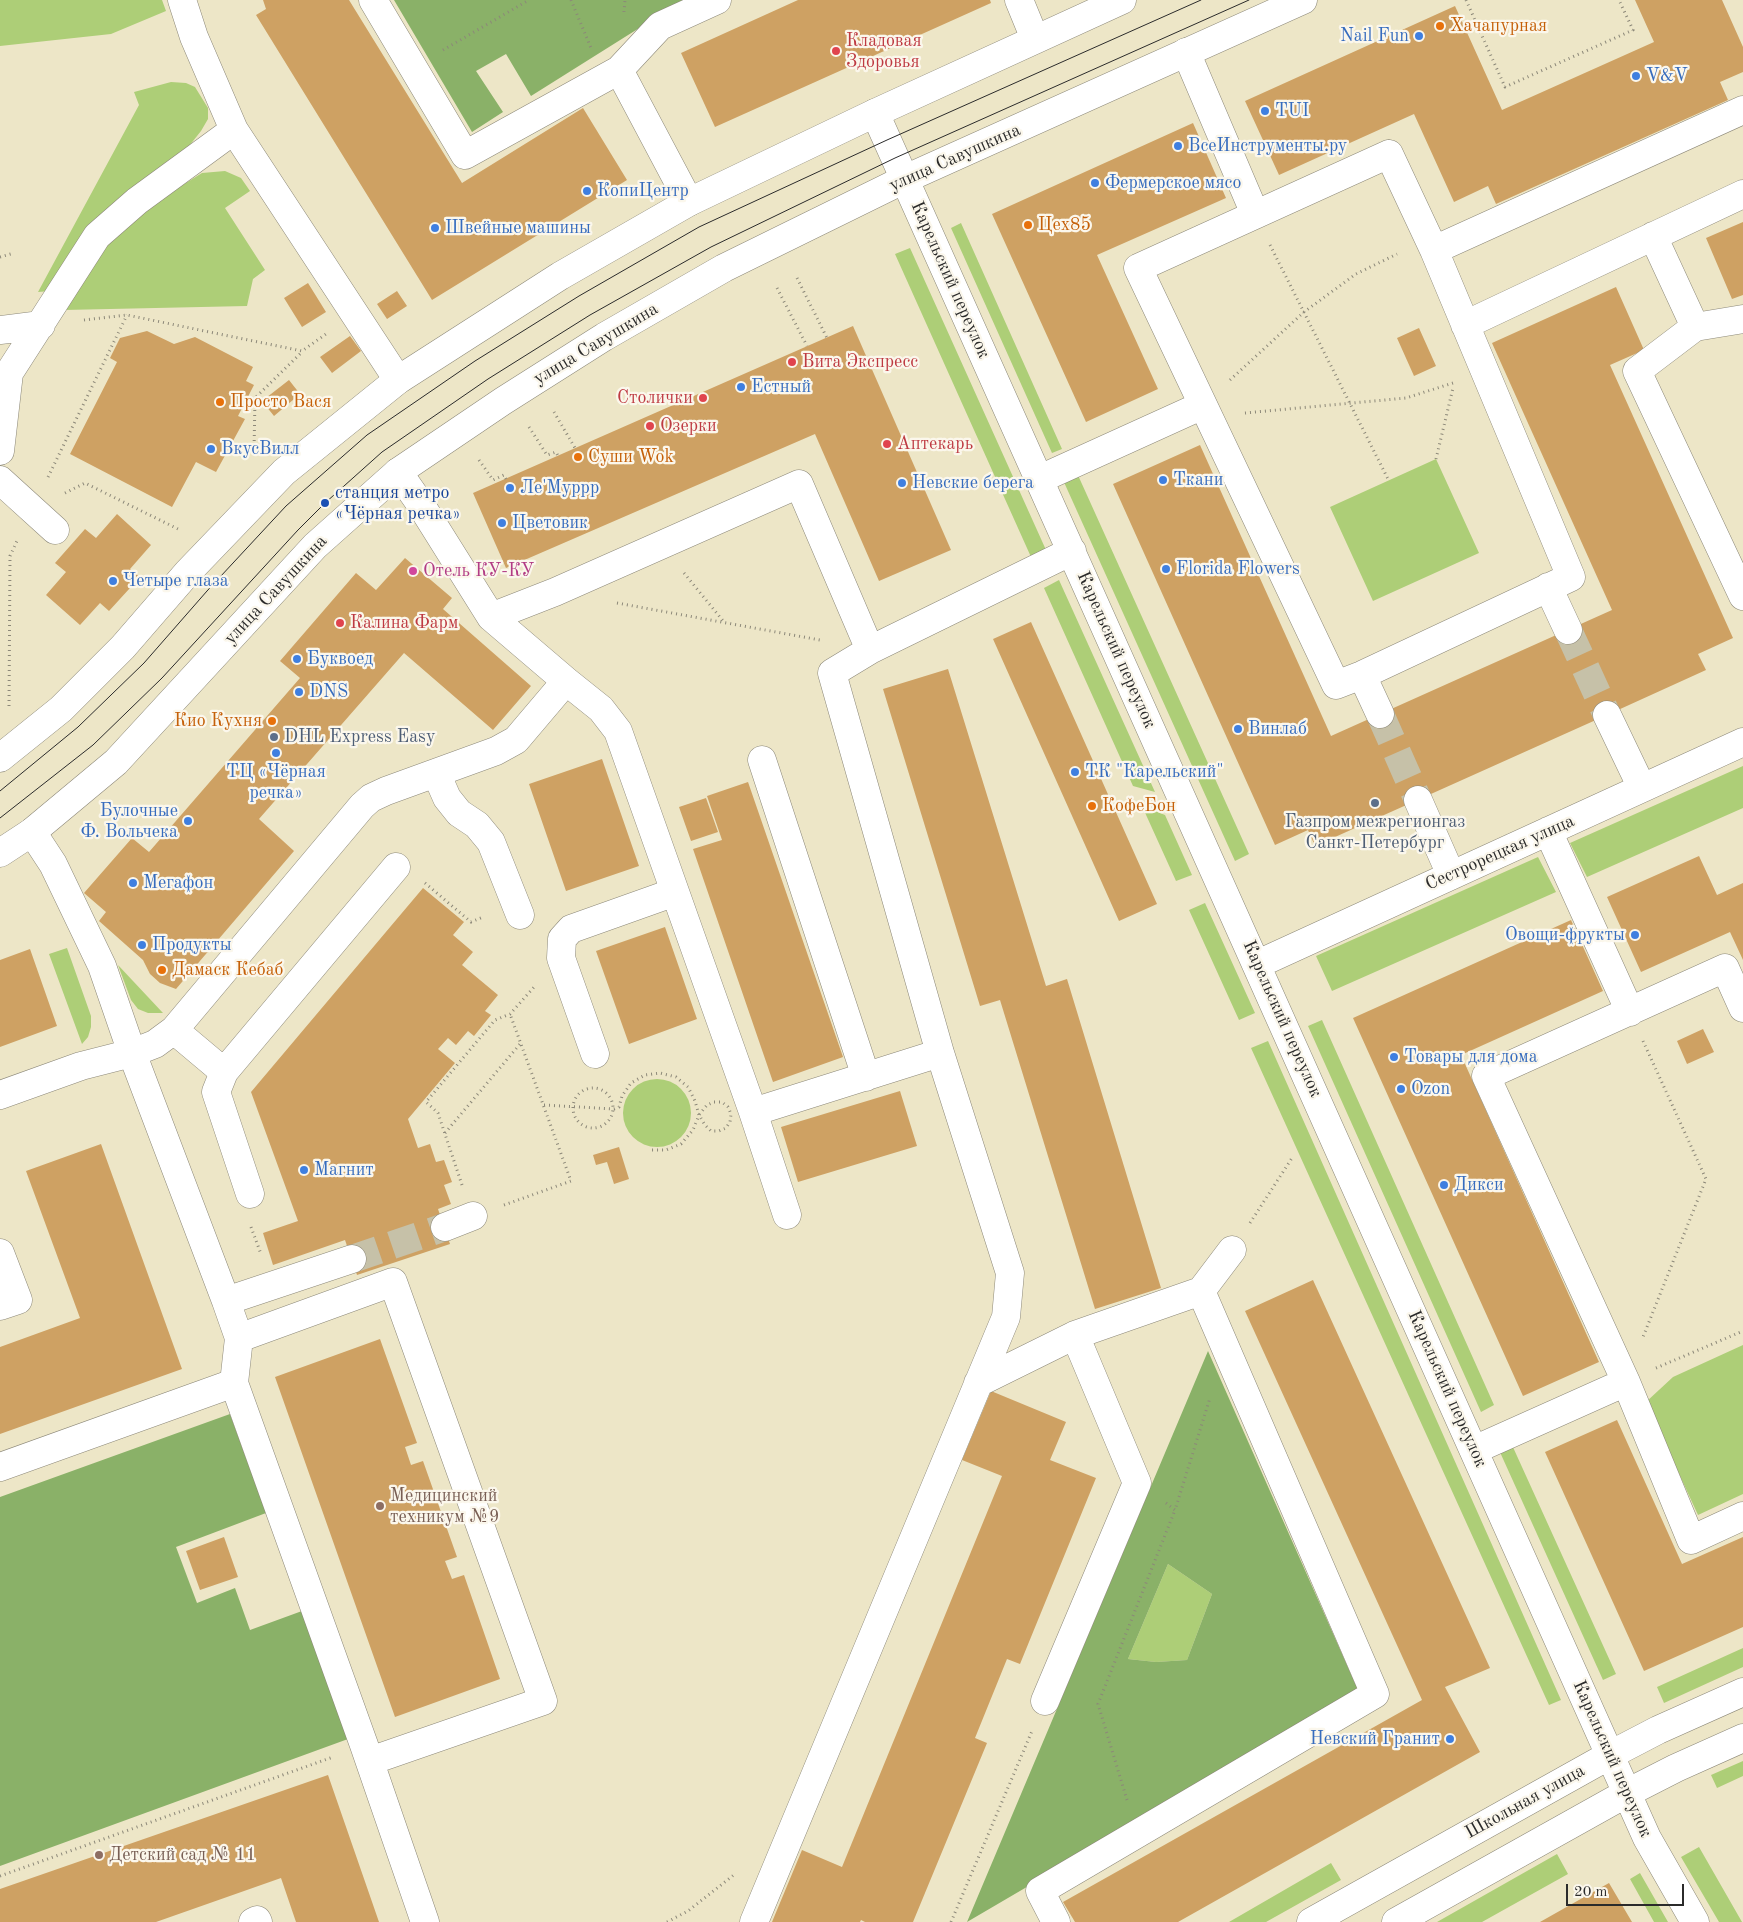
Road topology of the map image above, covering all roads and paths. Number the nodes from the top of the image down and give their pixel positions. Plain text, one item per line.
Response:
1 (182, 0) edge
2 (374, 0) edge
3 (529, 0) edge
4 (571, 0) edge
5 (716, 0) edge
6 (1019, 0) edge
7 (1122, 0) edge
8 (1304, 0) edge
9 (1466, 0) edge
10 (1619, 0) edge
11 (578, 19) dead end
12 (1035, 39) junction
13 (1186, 52) junction
14 (414, 68) junction
15 (619, 70) junction
16 (1743, 110) edge
17 (875, 113) junction
18 (234, 130) junction
19 (905, 179) junction
20 (1743, 194) edge
21 (689, 202) junction
22 (1255, 214) junction
23 (1652, 236) junction
24 (1434, 250) junction
25 (14, 253) dead end
26 (0, 257) edge
27 (796, 278) dead end
28 (777, 288) dead end
29 (1304, 312) junction
30 (355, 313) junction
31 (127, 315) junction
32 (1743, 319) edge
33 (1464, 324) junction
34 (40, 325) junction
35 (1695, 328) junction
36 (0, 330) edge
37 (827, 338) dead end
38 (807, 346) dead end
39 (302, 351) junction
40 (398, 380) junction
41 (1350, 405) junction
42 (1206, 411) junction
43 (554, 412) dead end
44 (529, 427) dead end
45 (574, 448) dead end
46 (254, 451) dead end
47 (0, 452) edge
48 (558, 456) dead end
49 (1436, 459) dead end
50 (479, 460) dead end
51 (398, 472) junction
52 (506, 479) dead end
53 (1040, 479) junction
54 (0, 480) edge
55 (1388, 481) dead end
56 (85, 483) dead end
57 (33, 509) junction
58 (55, 530) dead end
59 (184, 532) dead end
60 (661, 546) junction
61 (1072, 551) junction
62 (1548, 587) junction
63 (1743, 596) edge
64 (611, 602) dead end
65 (491, 617) junction
66 (724, 622) junction
67 (1568, 630) tunnel mouth
68 (870, 650) junction
69 (1362, 674) junction
70 (566, 681) junction
71 (9, 714) dead end
72 (1380, 714) tunnel mouth
73 (1607, 715) tunnel mouth
74 (1743, 742) edge
75 (0, 758) edge
76 (762, 760) dead end
77 (436, 772) junction
78 (1642, 788) junction
79 (1418, 800) tunnel mouth
80 (1548, 831) junction
81 (32, 832) junction
82 (0, 853) edge
83 (396, 867) joint
84 (1451, 875) junction
85 (675, 892) junction
86 (520, 915) dead end
87 (471, 922) dead end
88 (1258, 964) junction
89 (523, 999) dead end
90 (1743, 1008) edge
91 (1630, 1012) junction
92 (510, 1014) junction
93 (174, 1030) junction
94 (521, 1044) junction
95 (940, 1052) junction
96 (132, 1053) junction
97 (595, 1054) dead end
98 (224, 1072) junction
99 (866, 1077) junction
100 (0, 1095) edge
101 (544, 1105) junction
102 (573, 1107) junction
103 (614, 1109) junction
104 (753, 1112) junction
105 (445, 1134) junction
106 (650, 1150) dead end
107 (1292, 1158) dead end
108 (250, 1194) dead end
109 (787, 1215) dead end
110 (473, 1216) junction
111 (249, 1220) dead end
112 (445, 1227) tunnel mouth
113 (1232, 1250) joint
114 (0, 1252) edge
115 (352, 1259) tunnel mouth
116 (271, 1286) junction
117 (1202, 1291) junction
118 (226, 1302) junction
119 (0, 1306) edge
120 (1743, 1331) edge
121 (1075, 1335) junction
122 (239, 1338) junction
123 (1225, 1347) junction
124 (1626, 1382) junction
125 (234, 1383) junction
126 (978, 1383) junction
127 (1474, 1450) junction
128 (0, 1467) edge
129 (1137, 1483) junction
130 (1175, 1510) junction
131 (1743, 1516) edge
132 (1743, 1692) edge
133 (1045, 1701) joint
134 (1743, 1738) edge
135 (367, 1753) junction
136 (1610, 1755) junction
137 (1627, 1793) junction
138 (1137, 1833) junction
139 (741, 1869) dead end
140 (0, 1876) edge
141 (253, 1922) edge
142 (258, 1922) edge
143 (425, 1922) edge
144 (667, 1922) edge
145 (754, 1922) edge
146 (951, 1922) edge
147 (1056, 1922) edge
148 (1311, 1922) edge
149 (1396, 1922) edge
150 (1694, 1922) edge

1 - 18 street
2 - 14 street
3 - 14 path
4 - 11 path
5 - 15 street
6 - 12 street
7 - 12 street
8 - 13 street, улица Савушкина
9 - 10 path
12 - 17 street
13 - 19 street, улица Савушкина
13 - 22 street
14 - 15 street
15 - 21 street
16 - 24 street
17 - 19 street, Карельский переулок
17 - 21 street
18 - 30 street
18 - 34 street
19 - 51 street, улица Савушкина
19 - 53 street, Карельский переулок
20 - 23 street
21 - 40 street
22 - 24 street
22 - 29 path
22 - 42 street
23 - 33 street
23 - 35 street
24 - 29 path
24 - 33 street
25 - 26 path
27 - 37 path
28 - 38 path
29 - 41 path
29 - 42 path
30 - 39 path
30 - 40 street
31 - 34 path
31 - 39 path
31 - 57 path
32 - 35 street
33 - 62 street
34 - 36 street
34 - 47 street
35 - 63 street
39 - 46 path
40 - 75 street
41 - 42 path
41 - 49 path
41 - 55 path
42 - 53 street
42 - 69 street
43 - 45 path
44 - 48 path
50 - 52 path
51 - 65 street
51 - 81 street, улица Савушкина
53 - 61 street, Карельский переулок
54 - 57 street
56 - 59 path
57 - 58 street
57 - 71 path
60 - 65 street
60 - 66 path
60 - 68 street
61 - 68 street
61 - 88 street, Карельский переулок
62 - 67 street
62 - 69 street
64 - 66 path
65 - 70 street
66 - 68 path
68 - 95 street
69 - 72 street
70 - 77 street
70 - 85 street
73 - 78 street
74 - 78 street, Сестрорецкая улица
76 - 99 street
77 - 86 street
77 - 93 street
78 - 80 street, Сестрорецкая улица
79 - 84 street
80 - 84 street, Сестрорецкая улица
80 - 91 street
81 - 82 street, улица Савушкина
81 - 96 street
83 - 87 path
83 - 98 street
84 - 88 street, Сестрорецкая улица
85 - 97 street
85 - 104 street
88 - 127 street, Карельский переулок
89 - 92 path
90 - 91 street
91 - 124 path
91 - 124 street
92 - 94 path
92 - 105 path
93 - 96 street
93 - 98 street
94 - 101 path
94 - 105 path
95 - 99 street
95 - 126 street
96 - 100 street
96 - 118 street
98 - 108 street
99 - 104 street
101 - 102 path
101 - 110 path
102 - 103 path
102 - 103 path
102 - 103 path
103 - 106 path
104 - 109 street
105 - 110 path
107 - 113 path
110 - 112 street
111 - 116 path
113 - 117 street
114 - 119 street
115 - 116 street
116 - 118 street
117 - 121 street
117 - 123 street
118 - 122 street
120 - 124 path
121 - 126 street
121 - 129 street
122 - 125 street
122 - 135 street
123 - 130 path
123 - 138 street
124 - 127 street
124 - 131 street
125 - 128 street
125 - 135 street
126 - 145 street
127 - 136 street, Карельский переулок
129 - 130 path
129 - 133 street
130 - 138 path
132 - 136 street, Школьная улица
133 - 146 path
134 - 137 street
135 - 140 path
135 - 143 street
136 - 137 street, Карельский переулок
136 - 148 street, Школьная улица
137 - 149 street
137 - 150 street, Карельский переулок
138 - 147 street
139 - 144 path
141 - 142 street

